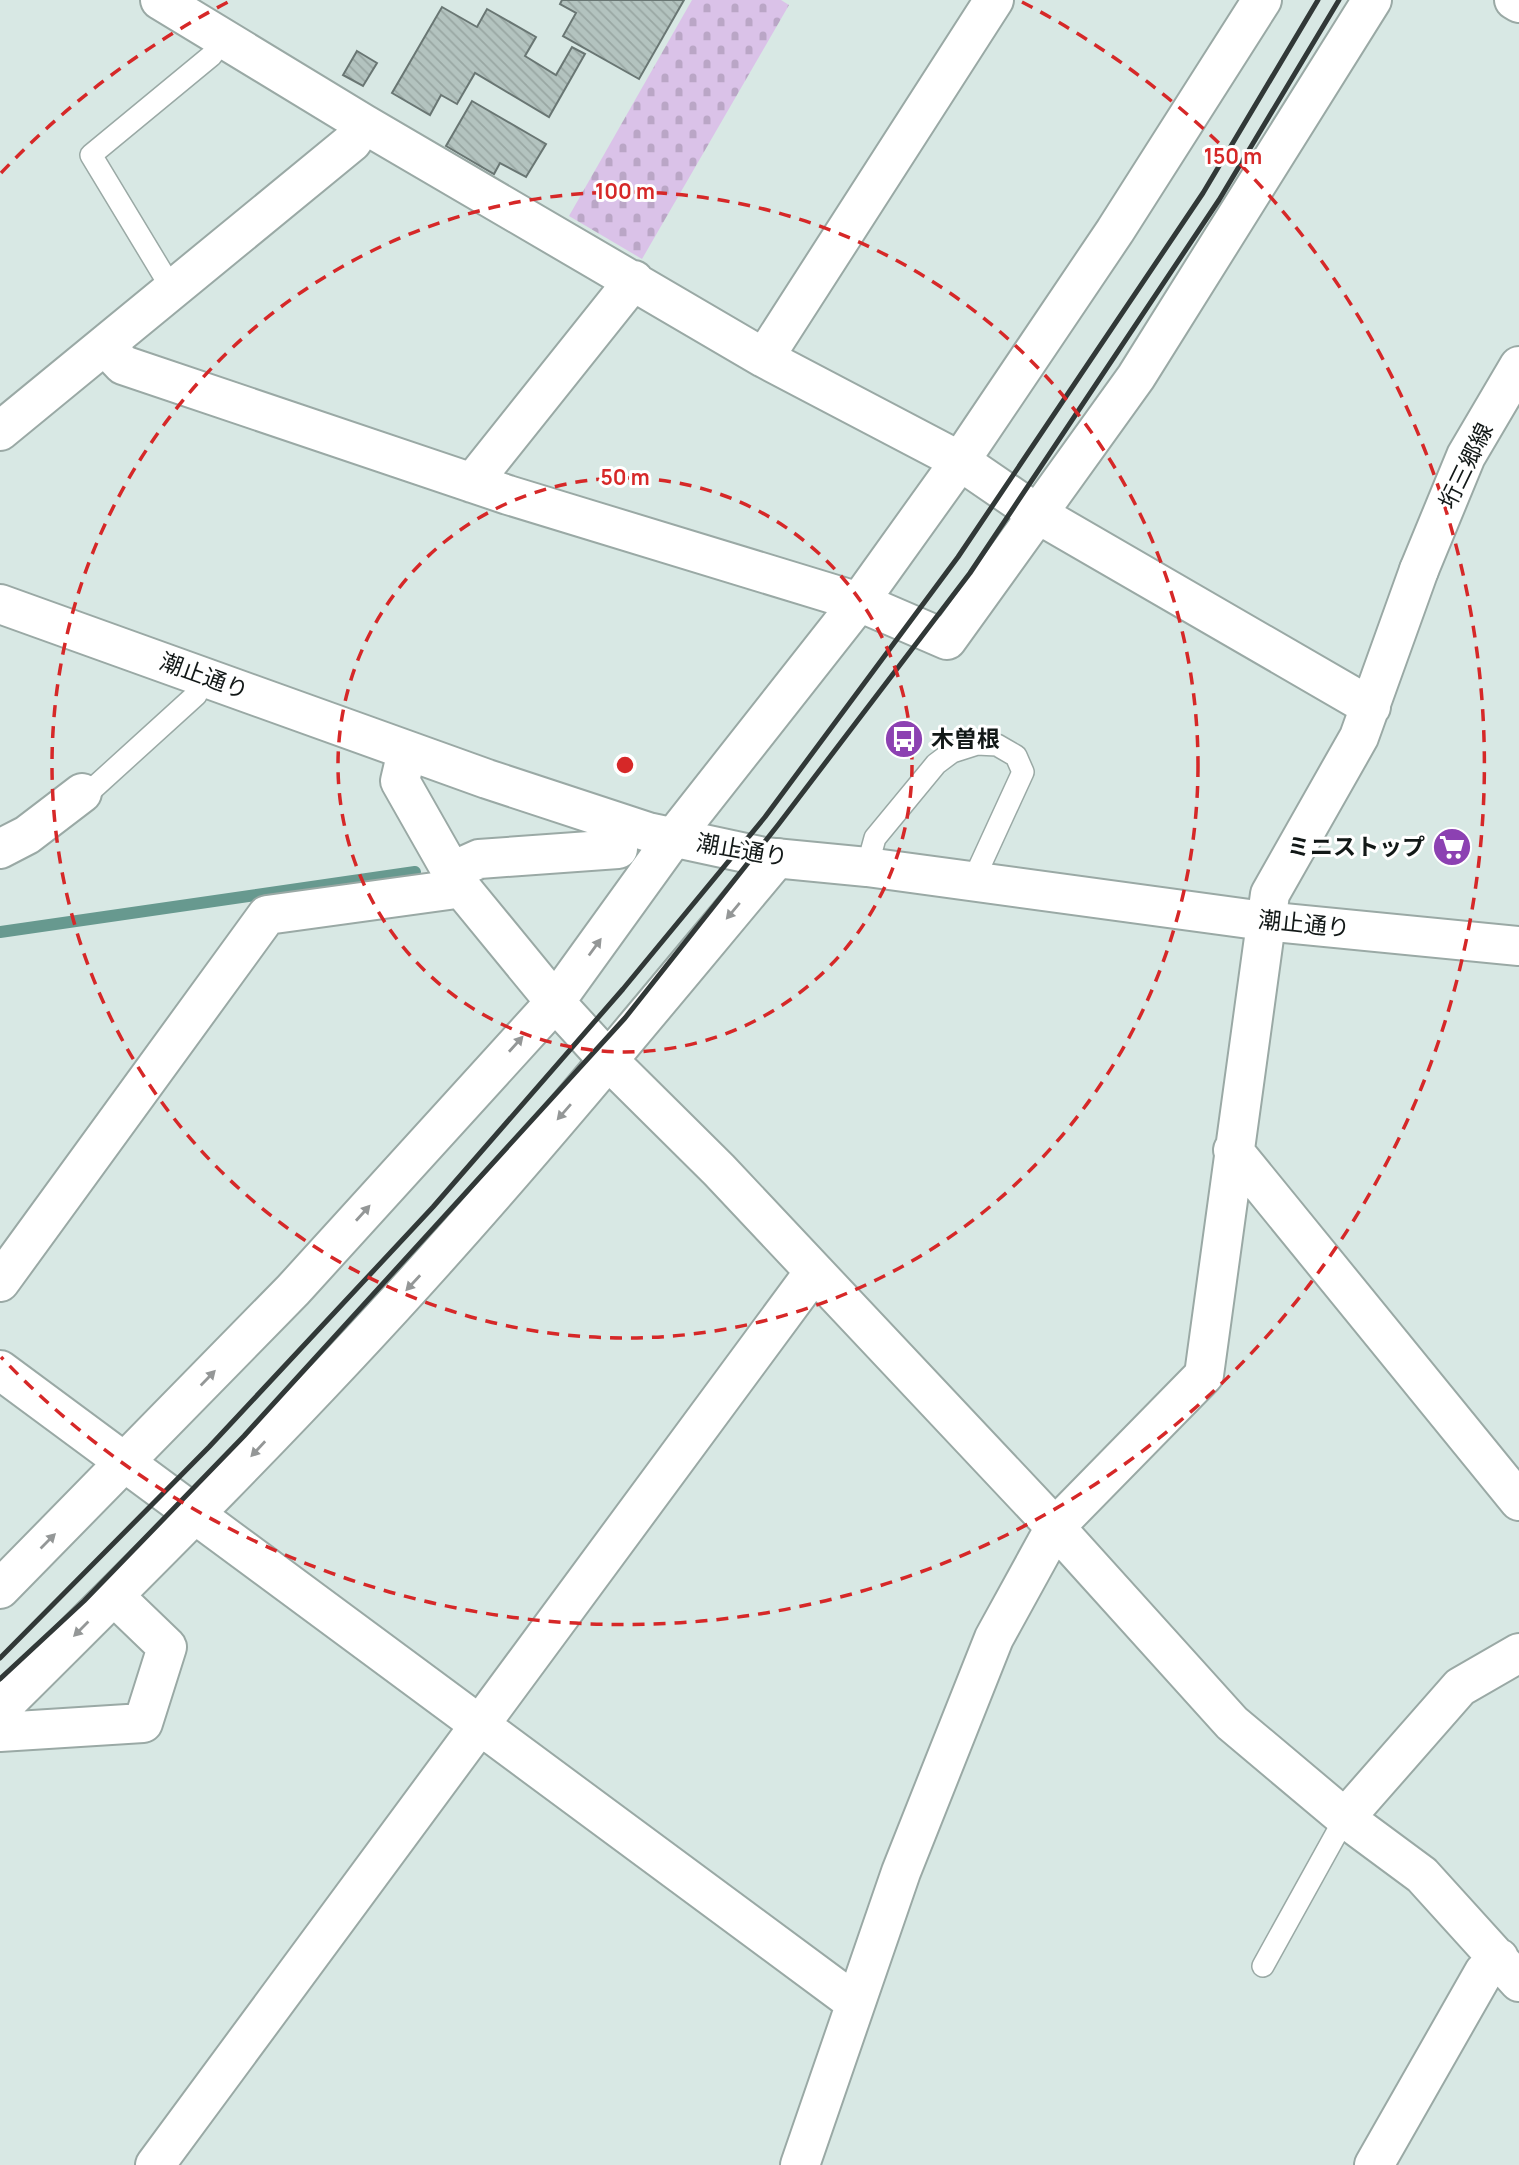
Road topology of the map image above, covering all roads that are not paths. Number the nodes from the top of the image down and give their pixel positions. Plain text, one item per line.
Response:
1 (994, 0) edge
2 (1262, 0) edge
3 (1372, 0) edge
4 (1514, 0) edge
5 (1519, 3) edge
6 (187, 6) edge
7 (222, 40) junction
8 (364, 124) junction
9 (634, 280) junction
10 (172, 289) junction
11 (105, 346) junction
12 (764, 358) junction
13 (1519, 366) edge
14 (0, 431) edge
15 (960, 461) junction
16 (472, 483) junction
17 (1036, 513) junction
18 (859, 602) junction
19 (0, 604) edge
20 (203, 676) junction
21 (1371, 708) junction
22 (407, 751) junction
23 (82, 793) joint
24 (674, 837) junction
25 (0, 849) edge
26 (618, 849) dead end
27 (777, 858) junction
28 (867, 867) junction
29 (454, 879) junction
30 (972, 883) junction
31 (1264, 921) junction
32 (1519, 946) edge
33 (555, 1002) junction
34 (608, 1061) junction
35 (1233, 1150) junction
36 (814, 1272) junction
37 (0, 1282) edge
38 (0, 1370) edge
39 (127, 1462) junction
40 (1519, 1501) edge
41 (198, 1514) junction
42 (1055, 1527) junction
43 (0, 1589) edge
44 (114, 1596) junction
45 (1519, 1653) edge
46 (0, 1709) edge
47 (481, 1725) junction
48 (0, 1732) edge
49 (1345, 1818) junction
50 (1263, 1966) dead end
51 (1509, 1970) edge
52 (855, 2002) junction
53 (155, 2165) edge
54 (800, 2165) edge
55 (1374, 2165) edge

1 - 12 street
2 - 15 street
3 - 17 street
4 - 5 street
6 - 7 street
7 - 8 street
7 - 10 lane
8 - 9 street
8 - 10 street
9 - 12 street
9 - 16 street
10 - 11 street
11 - 14 street
11 - 16 street
12 - 15 street
13 - 21 street, 垳三郷線
15 - 17 street
15 - 18 street
16 - 18 street
17 - 18 street
17 - 21 street
18 - 24 street
19 - 20 street, 潮止通り
20 - 22 street, 潮止通り
20 - 23 lane
21 - 31 street, 垳三郷線
22 - 24 street, 潮止通り
22 - 29 street
23 - 25 street
24 - 27 street, 潮止通り
33 -> 24 street
26 - 29 street
27 - 28 street, 潮止通り
27 -> 34 street
28 - 30 street, 潮止通り
28 - 30 lane
29 - 33 street
29 - 37 street
30 - 31 street, 潮止通り
31 - 32 street, 潮止通り
31 - 35 street, 垳三郷線
33 - 34 street
39 -> 33 street
34 - 36 street
34 -> 41 street
35 - 40 street
35 - 42 street, 垳三郷線
36 - 42 street
36 - 47 street
38 - 39 street
39 - 41 street
43 -> 39 street
41 - 44 street
41 - 47 street
42 - 49 street
42 - 52 street, 垳三郷線
44 -> 46 street
44 - 48 street
45 - 49 street
47 - 52 street
47 - 53 street
49 - 50 lane
49 - 51 street
51 - 55 street
52 - 54 street, 垳三郷線

